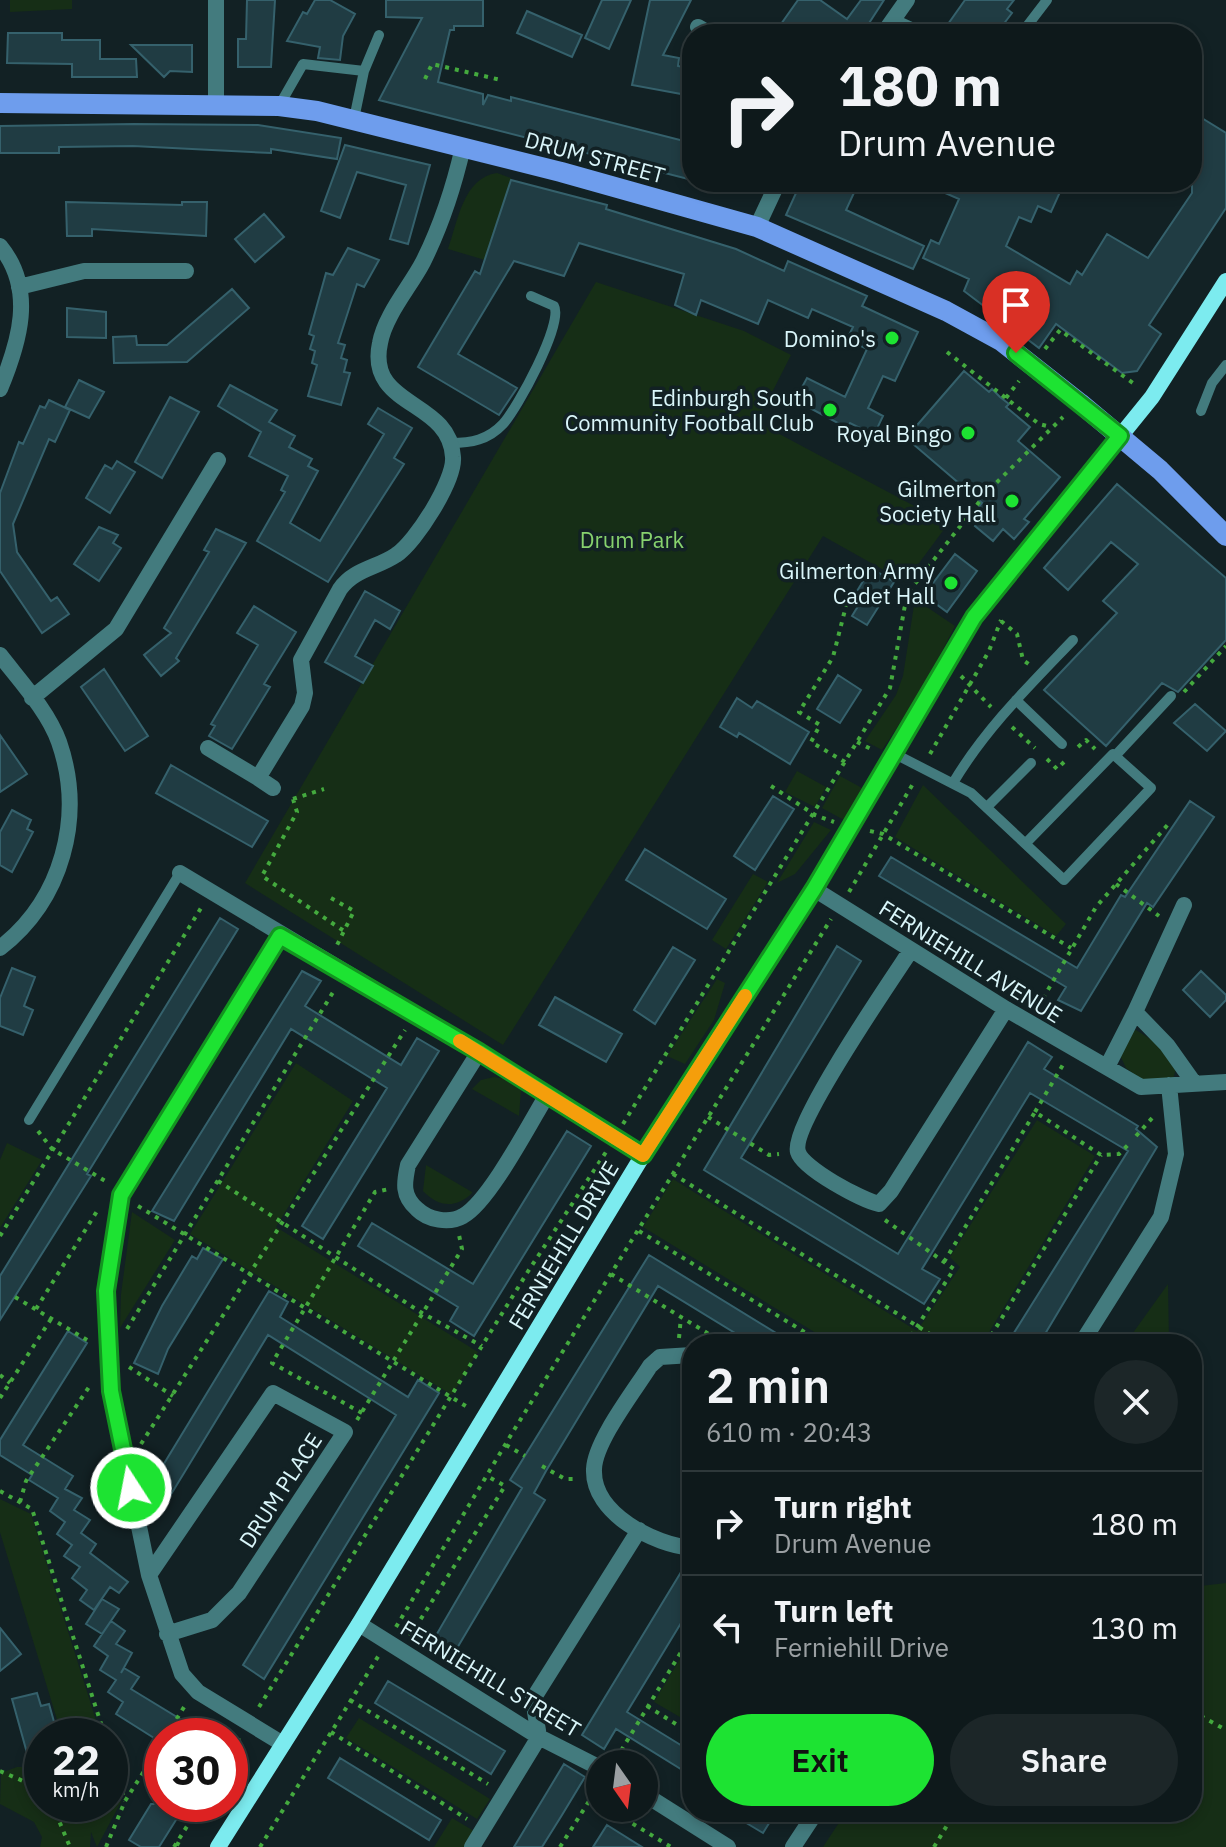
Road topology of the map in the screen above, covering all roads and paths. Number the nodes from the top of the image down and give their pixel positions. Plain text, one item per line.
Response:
1 (216, 0) edge
2 (907, 0) edge
3 (1047, 0) edge
4 (894, 19) junction
5 (890, 24) edge
6 (905, 24) edge
7 (1029, 24) edge
8 (379, 35) dead end
9 (364, 71) junction
10 (425, 79) dead end
11 (501, 80) dead end
12 (0, 103) edge
13 (216, 105) junction
14 (279, 106) junction
15 (354, 119) junction
16 (463, 147) junction
17 (773, 192) edge
18 (757, 227) junction
19 (0, 246) edge
20 (186, 271) dead end
21 (1226, 281) edge
22 (19, 287) junction
23 (531, 296) dead end
24 (947, 352) dead end
25 (1032, 365) junction
26 (1226, 365) edge
27 (0, 389) edge
28 (1152, 397) junction
29 (1080, 403) junction
30 (1201, 411) dead end
31 (1051, 427) junction
32 (1120, 436) junction
33 (451, 443) junction
34 (218, 460) dead end
35 (1226, 536) edge
36 (847, 602) dead end
37 (985, 605) junction
38 (1073, 640) dead end
39 (1226, 646) edge
40 (0, 655) edge
41 (1042, 673) junction
42 (1171, 696) joint
43 (32, 698) junction
44 (1016, 700) junction
45 (1062, 744) dead end
46 (208, 748) dead end
47 (895, 754) junction
48 (1115, 756) junction
49 (845, 762) junction
50 (1031, 763) dead end
51 (258, 778) junction
52 (953, 783) junction
53 (771, 786) dead end
54 (273, 788) joint
55 (324, 789) dead end
56 (293, 799) junction
57 (988, 806) junction
58 (815, 815) junction
59 (1171, 821) dead end
60 (850, 828) junction
61 (1026, 843) junction
62 (180, 873) joint
63 (1116, 884) junction
64 (814, 889) junction
65 (210, 892) junction
66 (331, 898) dead end
67 (1184, 905) dead end
68 (841, 906) junction
69 (1172, 928) junction
70 (344, 931) junction
71 (280, 936) junction
72 (0, 948) edge
73 (1071, 948) junction
74 (911, 950) junction
75 (327, 963) junction
76 (345, 973) junction
77 (1006, 1009) junction
78 (1135, 1012) junction
79 (415, 1014) junction
80 (1029, 1023) junction
81 (1072, 1049) junction
82 (479, 1052) junction
83 (1107, 1067) junction
84 (1226, 1082) edge
85 (1194, 1083) junction
86 (1169, 1085) junction
87 (547, 1095) junction
88 (1035, 1112) junction
89 (708, 1117) junction
90 (29, 1120) joint
91 (615, 1137) junction
92 (1128, 1145) dead end
93 (52, 1149) junction
94 (798, 1153) junction
95 (643, 1155) junction
96 (1101, 1155) junction
97 (673, 1174) junction
98 (218, 1181) junction
99 (403, 1186) junction
100 (116, 1193) junction
101 (879, 1204) junction
102 (456, 1220) junction
103 (281, 1222) junction
104 (639, 1230) junction
105 (185, 1235) junction
106 (0, 1236) edge
107 (337, 1256) junction
108 (944, 1262) junction
109 (611, 1274) junction
110 (249, 1275) junction
111 (15, 1297) dead end
112 (36, 1309) junction
113 (304, 1310) junction
114 (422, 1313) junction
115 (51, 1319) junction
116 (917, 1326) junction
117 (709, 1334) edge
118 (808, 1334) edge
119 (912, 1334) edge
120 (930, 1334) edge
121 (992, 1334) edge
122 (1087, 1334) edge
123 (482, 1346) junction
124 (110, 1355) junction
125 (682, 1356) edge
126 (394, 1364) junction
127 (0, 1375) edge
128 (10, 1383) junction
129 (173, 1396) junction
130 (0, 1398) edge
131 (452, 1398) junction
132 (362, 1413) junction
133 (485, 1417) junction
134 (345, 1432) junction
135 (512, 1433) junction
136 (506, 1445) junction
137 (525, 1456) dead end
138 (126, 1460) junction
139 (542, 1466) dead end
140 (487, 1476) junction
141 (596, 1478) junction
142 (0, 1491) edge
143 (20, 1502) junction
144 (639, 1530) junction
145 (682, 1547) edge
146 (149, 1575) junction
147 (359, 1624) junction
148 (167, 1634) junction
149 (395, 1645) junction
150 (682, 1650) edge
151 (198, 1692) junction
152 (350, 1700) junction
153 (647, 1706) junction
154 (1202, 1717) edge
155 (99, 1718) edge
156 (177, 1718) edge
157 (240, 1718) edge
158 (243, 1718) edge
159 (248, 1723) edge
160 (682, 1728) edge
161 (1226, 1730) edge
162 (331, 1732) junction
163 (539, 1737) junction
164 (283, 1744) junction
165 (620, 1750) edge
166 (586, 1761) edge
167 (0, 1771) edge
168 (144, 1771) edge
169 (24, 1781) edge
170 (504, 1793) junction
171 (128, 1796) edge
172 (658, 1803) edge
173 (586, 1806) edge
174 (682, 1818) edge
175 (60, 1822) edge
176 (116, 1822) edge
177 (190, 1822) edge
178 (630, 1822) edge
179 (688, 1822) edge
180 (809, 1822) edge
181 (949, 1822) edge
182 (482, 1829) junction
183 (175, 1845) edge
184 (70, 1847) edge
185 (106, 1847) edge
186 (184, 1847) edge
187 (218, 1847) edge
188 (260, 1847) edge
189 (472, 1847) edge
190 (560, 1847) edge
191 (671, 1847) edge
192 (728, 1847) edge
193 (793, 1847) edge
194 (934, 1847) edge

1 - 13 street
2 - 4 street
3 - 7 lane
4 - 5 street
4 - 6 lane
8 - 9 lane
9 - 14 lane
9 - 15 lane
10 - 11 path
12 - 13 main road, DRUM STREET
13 - 14 main road, DRUM STREET
14 - 15 main road, DRUM STREET
15 - 16 main road, DRUM STREET
16 - 18 main road, DRUM STREET
16 - 33 street
17 - 18 street
18 - 25 main road, DRUM STREET
19 - 22 street
20 - 22 street
21 - 28 main road, FERNIEHILL DRIVE
22 - 27 street
23 - 33 lane
24 - 31 path
25 - 28 path
25 - 29 main road, DRUM STREET
26 - 30 lane
28 - 32 main road, FERNIEHILL DRIVE
29 - 31 path
29 - 32 main road, DRUM STREET
31 - 49 path
32 - 35 main road, DRUM STREET
32 - 37 main road, FERNIEHILL DRIVE
33 - 51 street
34 - 43 street
36 - 49 path
37 - 41 path
37 - 47 main road, FERNIEHILL DRIVE
38 - 41 lane
39 - 42 path
40 - 43 street
41 - 44 lane
42 - 48 lane
43 - 72 street
44 - 45 lane
44 - 52 lane
46 - 51 street
47 - 52 lane
47 - 60 main road, FERNIEHILL DRIVE
48 - 61 lane
48 - 61 lane
49 - 58 path
50 - 57 lane
51 - 54 street
52 - 57 lane
53 - 58 path
54 - 56 path
55 - 56 path
56 - 70 path
57 - 61 lane
58 - 60 path
58 - 91 path
59 - 63 path
60 - 64 main road, FERNIEHILL DRIVE
60 - 73 path
62 - 65 street
62 - 90 lane
63 - 69 path
63 - 73 path
64 - 68 street, FERNIEHILL AVENUE
64 - 95 main road, FERNIEHILL DRIVE
65 - 71 street
65 - 93 path
66 - 70 path
67 - 69 street
68 - 74 street, FERNIEHILL AVENUE
68 - 89 path
69 - 78 street
70 - 75 path
71 - 75 street
71 - 100 street
73 - 80 path
74 - 77 street, FERNIEHILL AVENUE
74 - 94 street
75 - 76 street
76 - 79 street
76 - 98 path
77 - 80 street, FERNIEHILL AVENUE
77 - 101 street
78 - 83 street
78 - 85 street
79 - 82 street
79 - 103 path
80 - 81 street, FERNIEHILL AVENUE
81 - 83 street, FERNIEHILL AVENUE
81 - 88 path
82 - 87 street
82 - 99 street
83 - 86 street, FERNIEHILL AVENUE
84 - 85 street, FERNIEHILL AVENUE
85 - 86 street, FERNIEHILL AVENUE
86 - 122 street
87 - 91 street
87 - 102 street
88 - 96 path
88 - 108 path
89 - 94 path
89 - 97 path
90 - 93 path
91 - 95 street
91 - 123 path
92 - 96 path
93 - 100 path
93 - 106 path
94 - 101 street
95 - 133 main road, FERNIEHILL DRIVE
96 - 121 path
97 - 104 path
97 - 116 path
98 - 103 path
98 - 105 path
99 - 102 street
99 - 107 path
100 - 105 path
100 - 112 path
100 - 124 street
101 - 108 path
102 - 114 path
103 - 107 path
103 - 110 path
104 - 109 path
104 - 118 path
105 - 110 path
105 - 124 path
107 - 113 path
107 - 114 path
108 - 116 path
109 - 117 path
109 - 135 path
110 - 113 path
110 - 129 path
111 - 112 path
112 - 115 path
113 - 126 path
113 - 132 path
114 - 123 path
114 - 126 path
115 - 124 path
115 - 128 path
116 - 119 path
116 - 120 path
123 - 131 path
124 - 129 path
124 - 138 street
124 - 143 path
125 - 141 street
126 - 131 path
126 - 132 path
127 - 128 path
128 - 130 path
129 - 138 path
131 - 133 path
131 - 158 path
132 - 134 path
133 - 135 path
133 - 147 main road, FERNIEHILL DRIVE
134 - 146 street, DRUM PLACE
134 - 148 street, DRUM PLACE
135 - 136 path
136 - 137 path
136 - 140 path
138 - 146 street
139 - 141 path
140 - 149 path
140 - 149 path
141 - 144 street
142 - 143 path
143 - 155 path
144 - 145 street
144 - 163 street
146 - 148 street
147 - 149 street, FERNIEHILL STREET
147 - 164 main road, FERNIEHILL DRIVE
148 - 151 street
149 - 152 path
149 - 163 street, FERNIEHILL STREET
150 - 153 path
151 - 156 path
151 - 157 street
152 - 162 path
152 - 170 path
153 - 160 path
153 - 165 path
154 - 161 path
159 - 164 street
162 - 182 path
162 - 188 path
163 - 166 street, FERNIEHILL STREET
163 - 170 street
164 - 187 main road, FERNIEHILL DRIVE
167 - 169 path
168 - 171 path
170 - 182 street
172 - 174 street
173 - 190 path
175 - 184 path
176 - 185 path
177 - 183 path
178 - 191 path
179 - 192 street
180 - 193 street
181 - 194 path
182 - 189 street
183 - 186 path

